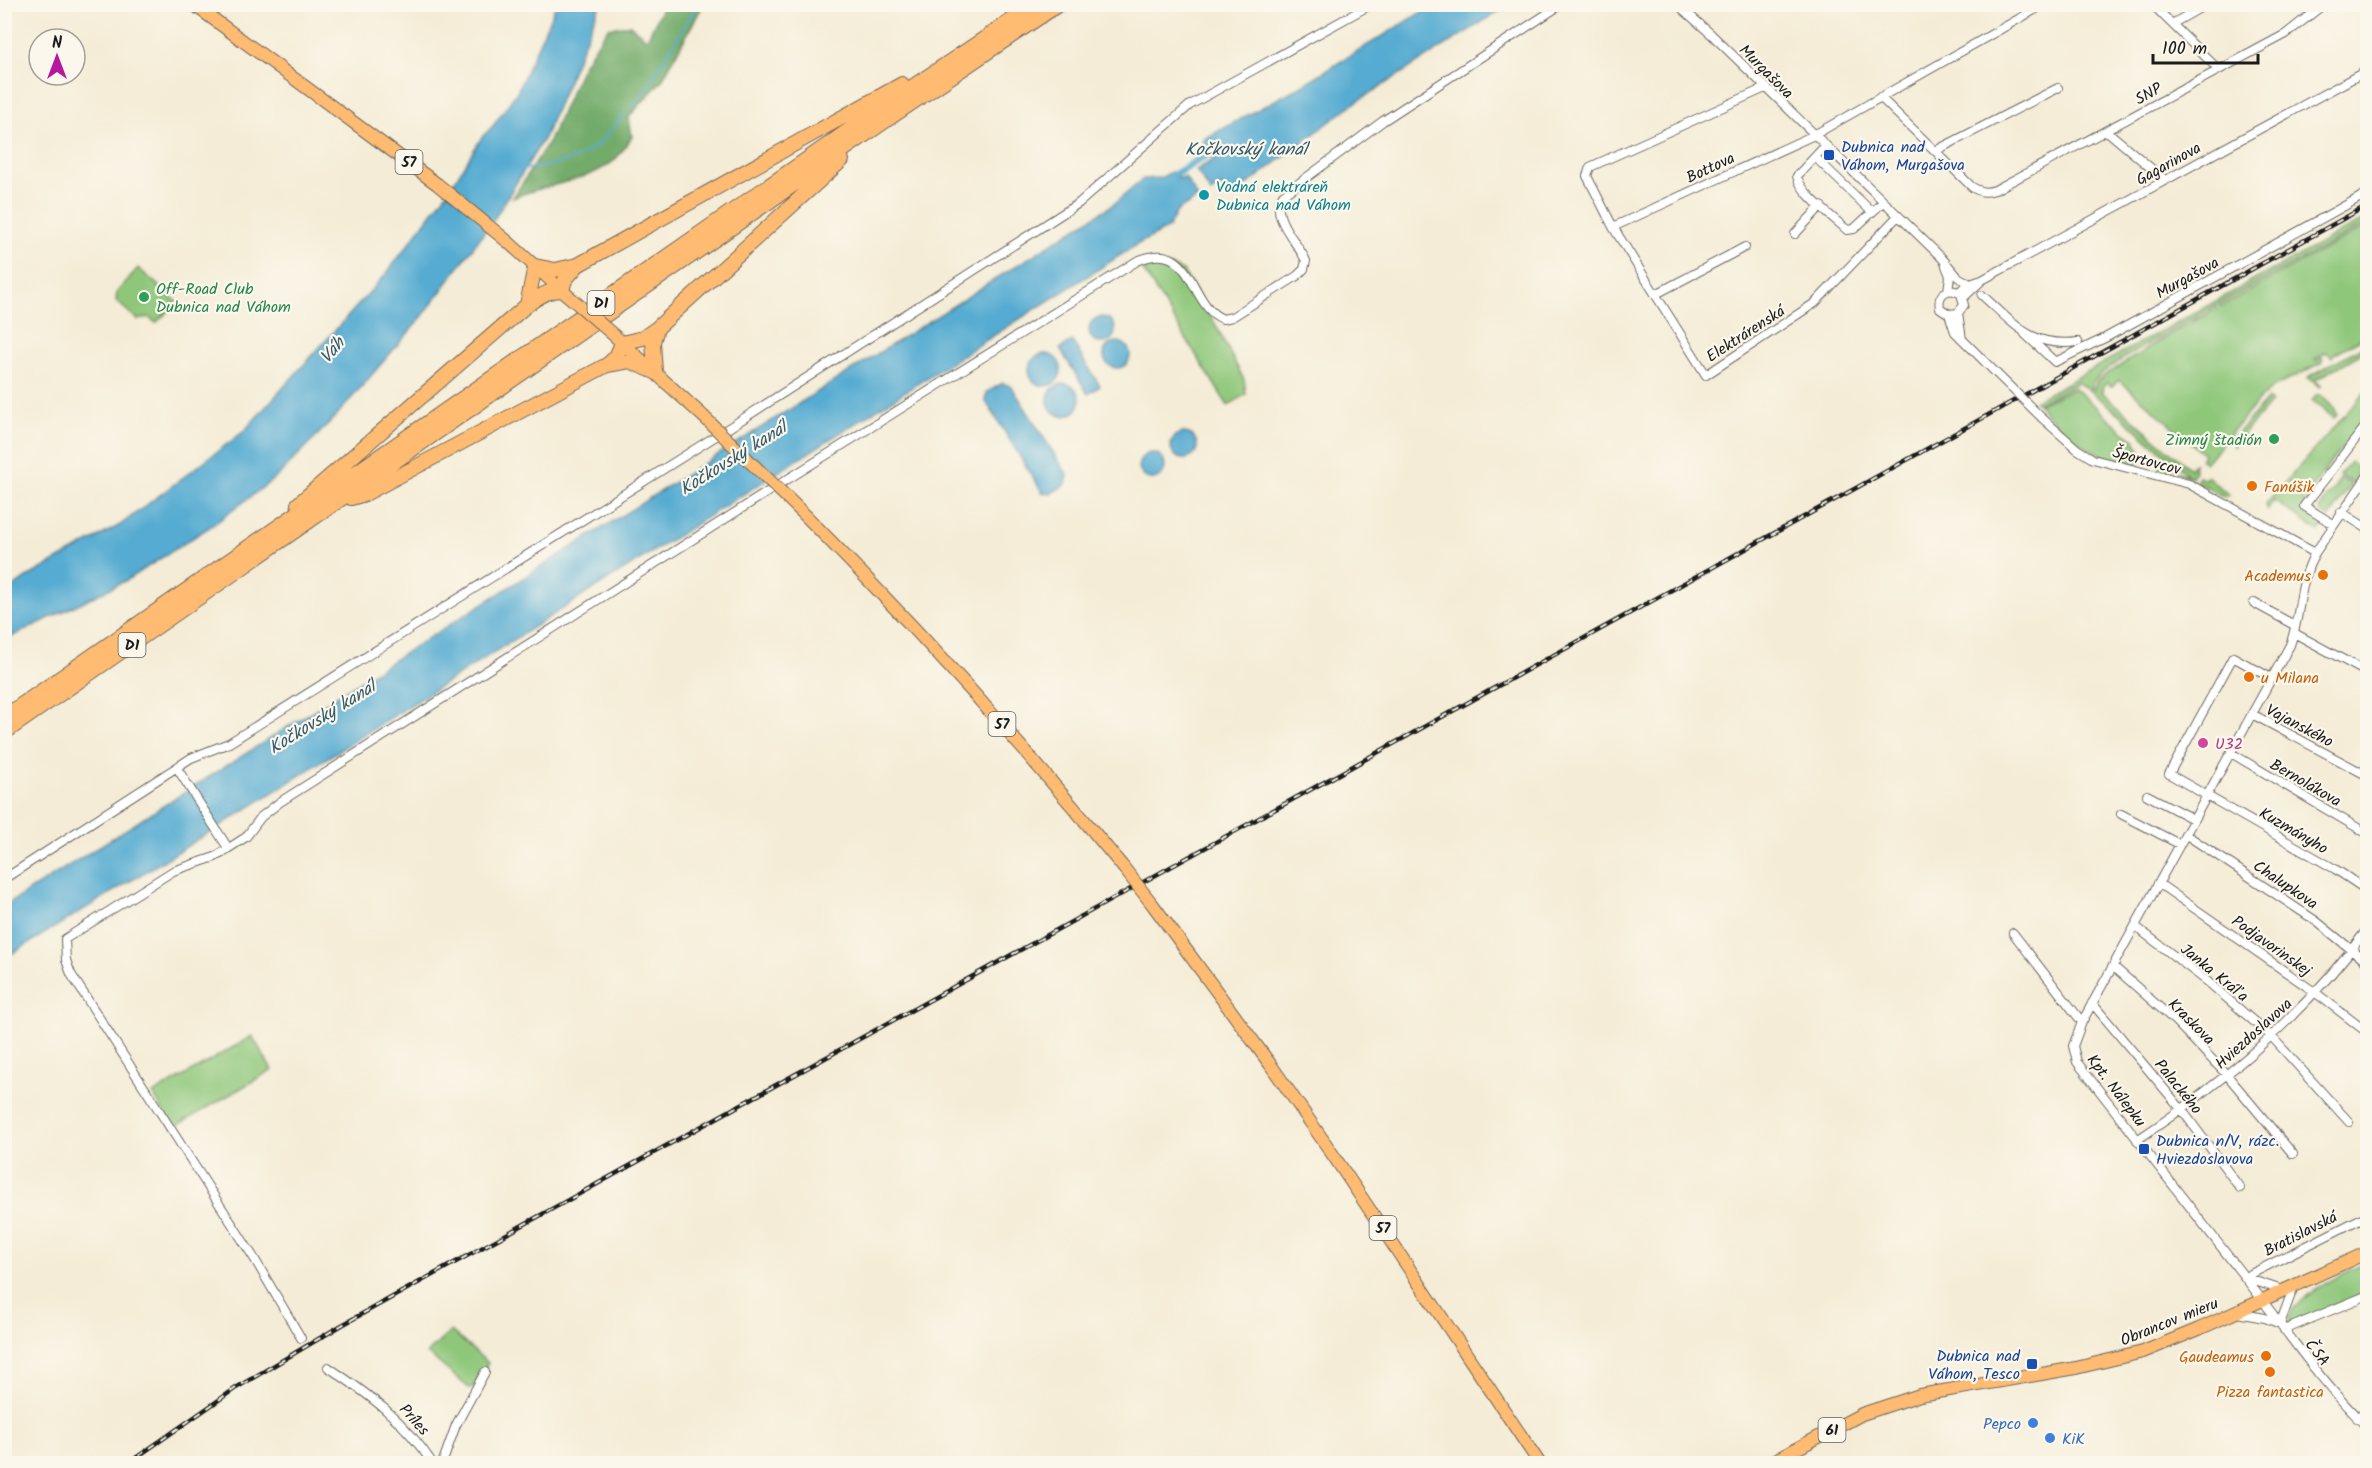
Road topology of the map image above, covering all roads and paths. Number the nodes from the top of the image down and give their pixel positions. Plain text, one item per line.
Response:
1 (193, 4) edge
2 (1036, 4) edge
3 (1059, 4) edge
4 (1372, 4) edge
5 (1562, 4) edge
6 (1677, 4) edge
7 (2045, 4) edge
8 (2152, 4) edge
9 (2207, 4) edge
10 (2324, 4) edge
11 (2172, 24) junction
12 (952, 60) junction
13 (2219, 70) junction
14 (2365, 71) edge
15 (1765, 88) junction
16 (2058, 88) dead end
17 (2367, 92) edge
18 (1880, 98) junction
19 (891, 117) junction
20 (2107, 131) junction
21 (1814, 135) junction
22 (1825, 146) junction
23 (1935, 151) junction
24 (1815, 157) junction
25 (2165, 180) junction
26 (2367, 193) edge
27 (1883, 202) junction
28 (1821, 206) junction
29 (1872, 212) junction
30 (1898, 216) junction
31 (1613, 227) junction
32 (1795, 234) dead end
33 (1745, 247) dead end
34 (1941, 257) junction
35 (533, 263) junction
36 (578, 265) junction
37 (1958, 277) junction
38 (1982, 280) junction
39 (1970, 284) junction
40 (1948, 291) junction
41 (564, 292) junction
42 (1656, 294) junction
43 (1959, 294) junction
44 (1982, 295) dead end
45 (527, 305) junction
46 (1954, 314) junction
47 (657, 328) junction
48 (2025, 334) junction
49 (619, 340) junction
50 (2078, 342) dead end
51 (607, 365) junction
52 (656, 372) junction
53 (2367, 423) edge
54 (2367, 475) edge
55 (334, 504) junction
56 (2341, 512) junction
57 (2333, 524) junction
58 (2367, 529) edge
59 (250, 546) junction
60 (2315, 553) junction
61 (2254, 603) dead end
62 (2294, 629) junction
63 (2367, 673) edge
64 (2271, 678) junction
65 (2252, 714) junction
66 (4, 717) edge
67 (4, 734) edge
68 (2231, 753) junction
69 (177, 768) junction
70 (2367, 776) edge
71 (2147, 795) dead end
72 (2206, 795) junction
73 (2121, 814) dead end
74 (2193, 819) junction
75 (2185, 834) junction
76 (2367, 834) edge
77 (2179, 844) junction
78 (228, 848) junction
79 (4, 879) edge
80 (2158, 883) junction
81 (2367, 891) edge
82 (2135, 926) junction
83 (2367, 927) edge
84 (2013, 933) dead end
85 (2351, 950) junction
86 (2367, 963) edge
87 (2113, 966) junction
88 (2316, 993) junction
89 (2092, 1003) junction
90 (2082, 1022) junction
91 (2367, 1033) edge
92 (2272, 1037) junction
93 (2227, 1076) junction
94 (2182, 1110) junction
95 (2349, 1122) dead end
96 (2137, 1140) junction
97 (2293, 1154) dead end
98 (2240, 1188) dead end
99 (2367, 1215) edge
100 (2367, 1252) edge
101 (2245, 1277) junction
102 (2295, 1284) junction
103 (2282, 1290) junction
104 (2367, 1295) edge
105 (2262, 1299) junction
106 (2233, 1312) junction
107 (2282, 1327) junction
108 (301, 1338) dead end
109 (328, 1368) dead end
110 (485, 1372) dead end
111 (2367, 1408) edge
112 (2357, 1418) junction
113 (2367, 1428) edge
114 (433, 1464) edge
115 (442, 1464) edge
116 (1540, 1464) edge
117 (1768, 1464) edge

1 - 35 main road, 57
2 - 12 highway, D1
3 - 19 highway, D1
4 - 69 street
5 - 78 street
6 - 15 street, Murgašova
7 - 18 street, Bottova
8 - 11 street
9 - 11 street
10 - 13 street, SNP
11 - 13 street
12 - 36 highway
12 - 59 highway, D1
13 - 20 street, SNP
14 - 17 street
14 - 25 street, Gagarinova
15 - 21 street, Murgašova
15 - 31 street
16 - 23 street
18 - 21 street, Bottova
18 - 23 street, SNP
19 - 47 highway
19 - 55 highway, D1
20 - 23 street, SNP
20 - 25 street
21 - 22 street, Murgašova
21 - 31 street, Bottova
22 - 24 street
22 - 27 street, Murgašova
24 - 28 street
24 - 29 street
25 - 38 street, Gagarinova
26 - 48 street, Murgašova
27 - 29 street
27 - 30 street, Murgašova
28 - 29 street
28 - 32 street
30 - 34 street, Murgašova
30 - 42 street, Elektrárenská
31 - 42 street, Elektrárenská
33 - 42 street
34 - 37 street, Murgašova
34 - 40 street
35 - 36 highway
35 - 41 main road, 57
35 - 45 highway
36 - 41 highway
37 - 39 street, Murgašova
37 - 43 street
38 - 39 street, Gagarinova
38 - 43 street, Gagarinova
39 - 43 street, Gagarinova
40 - 43 street
40 - 46 street
41 - 45 highway
41 - 49 main road, 57, bridge
43 - 46 street
44 - 48 street, Murgašova
45 - 59 highway
46 - 60 street, Športovcov, bridge
47 - 49 highway
47 - 52 highway
48 - 50 street, Murgašova
49 - 51 highway
49 - 52 main road, 57
51 - 52 highway
51 - 55 highway
52 - 116 main road, 57, bridge
53 - 57 street
54 - 56 street
55 - 67 highway, D1
56 - 57 street
56 - 58 street
57 - 60 street
59 - 66 highway, D1
60 - 62 street
61 - 62 street
62 - 63 street
62 - 64 street
64 - 65 street, Kpt. Nálepku
64 - 72 street, Kuzmányho
65 - 68 street, Kpt. Nálepku
65 - 70 street, Vajanského
68 - 72 street, Kpt. Nálepku
68 - 76 street, Bernolákova
69 - 78 street
69 - 79 street
71 - 74 street
72 - 74 street, Kpt. Nálepku
72 - 81 street, Kuzmányho
73 - 77 street
74 - 75 street, Kpt. Nálepku
75 - 77 street, Kpt. Nálepku
75 - 85 street, Chalupkova
77 - 80 street, Kpt. Nálepku
78 - 108 street
80 - 82 street, Kpt. Nálepku
80 - 88 street, Podjavorinskej
82 - 87 street, Kpt. Nálepku
82 - 92 street, Janka Kráľa
83 - 85 street, Hviezdoslavova
84 - 90 street
85 - 86 street, Chalupkova
85 - 88 street, Hviezdoslavova
87 - 89 street, Kpt. Nálepku
87 - 93 street, Kraskova
88 - 91 street, Podjavorinskej
88 - 92 street, Hviezdoslavova
89 - 90 street, Kpt. Nálepku
89 - 94 street, Palackého
90 - 96 street, Kpt. Nálepku
92 - 93 street, Hviezdoslavova
92 - 95 street, Janka Kráľa
93 - 94 street, Hviezdoslavova
93 - 97 street, Kraskova
94 - 96 street, Hviezdoslavova
94 - 98 street, Palackého
96 - 101 street, Kpt. Nálepku
99 - 101 street, Bratislavská
100 - 102 main road, Obrancov mieru / 61
101 - 103 street
101 - 105 street, Kpt. Nálepku
102 - 103 main road, Obrancov mieru / 61
102 - 107 street
103 - 105 main road, Obrancov mieru / 61
104 - 107 street
105 - 106 main road, Obrancov mieru / 61
105 - 107 street, ČSA
106 - 107 street
106 - 117 main road, Obrancov mieru / 61
107 - 112 street, ČSA
109 - 114 street, Príles
110 - 115 street
111 - 112 street
112 - 113 street, ČSA

